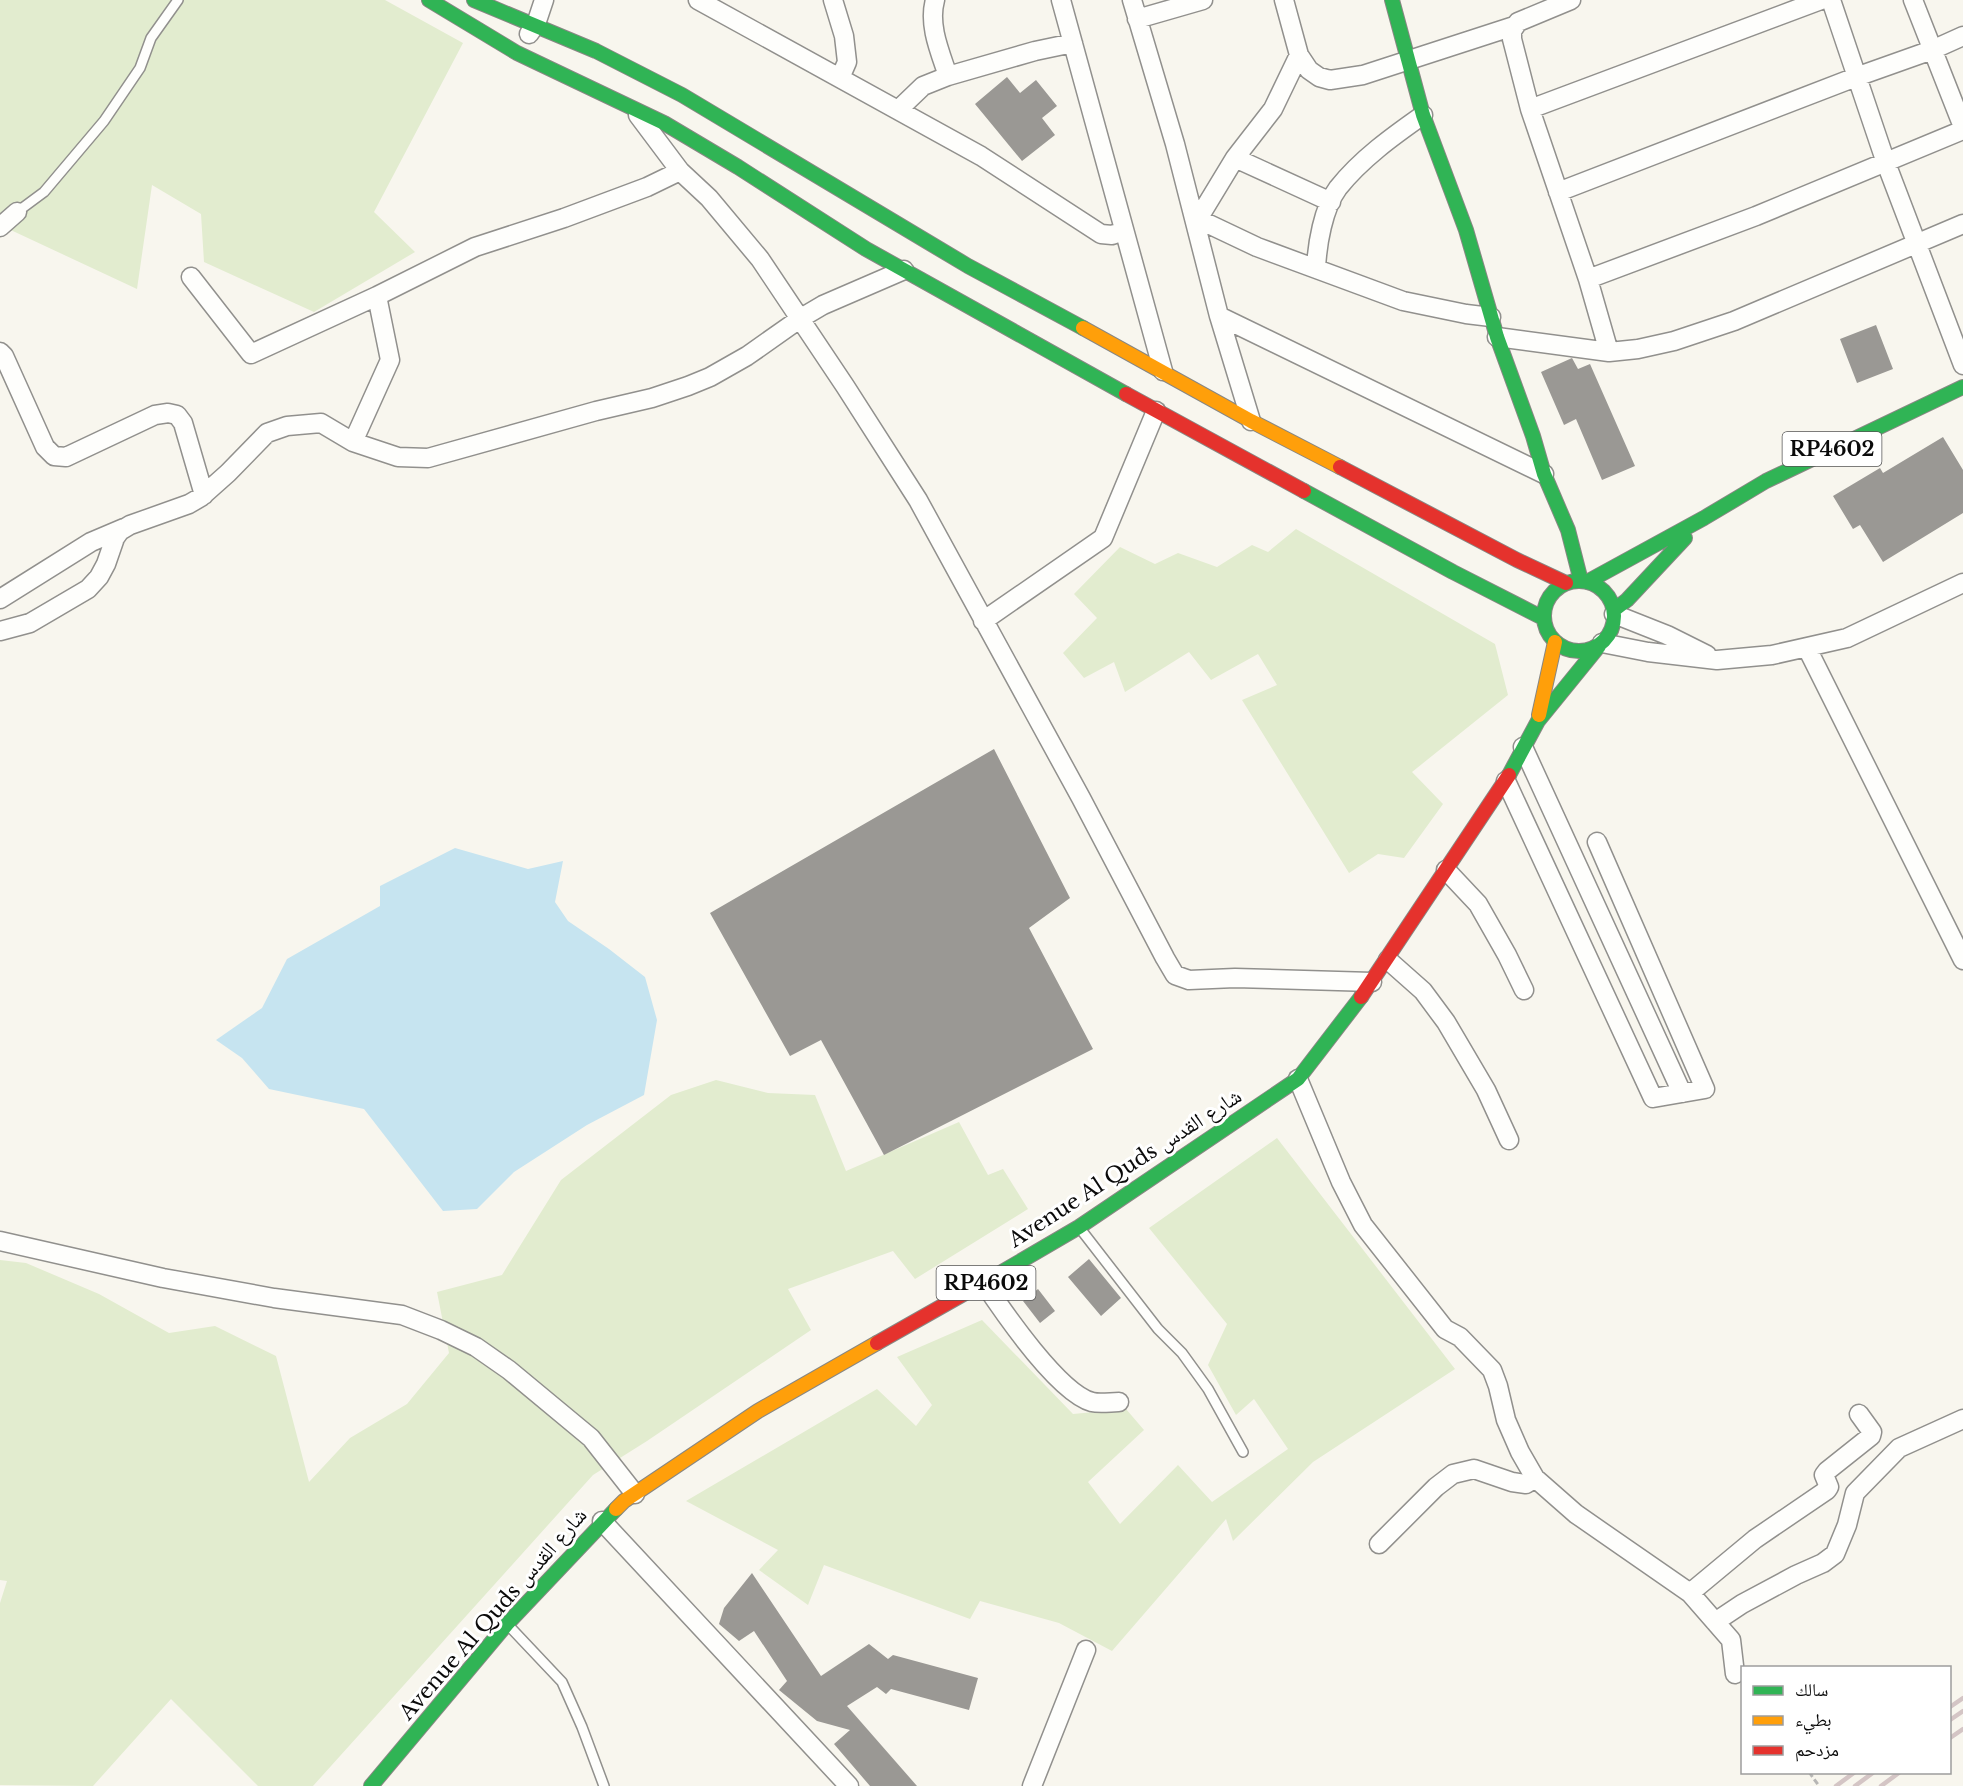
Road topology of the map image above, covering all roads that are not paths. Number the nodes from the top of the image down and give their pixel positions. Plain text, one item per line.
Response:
1 (178, 0) edge
2 (429, 0) edge
3 (474, 0) edge
4 (544, 0) edge
5 (698, 0) edge
6 (833, 0) edge
7 (935, 0) edge
8 (1061, 0) edge
9 (1132, 0) edge
10 (1203, 0) edge
11 (1284, 0) edge
12 (1392, 0) edge
13 (1571, 0) edge
14 (1821, 0) edge
15 (1831, 0) edge
16 (1913, 0) edge
17 (1137, 20) junction
18 (536, 24) junction
19 (1514, 26) junction
20 (1963, 36) edge
21 (1073, 43) junction
22 (1932, 50) junction
23 (517, 53) junction
24 (1299, 55) junction
25 (1410, 61) junction
26 (948, 76) junction
27 (1856, 77) junction
28 (840, 78) junction
29 (633, 108) junction
30 (1530, 109) junction
31 (898, 110) junction
32 (1423, 115) junction
33 (1963, 128) edge
34 (1235, 158) junction
35 (1886, 163) junction
36 (680, 171) junction
37 (1558, 192) junction
38 (1331, 202) junction
39 (17, 212) joint
40 (1196, 220) junction
41 (1963, 224) edge
42 (0, 227) edge
43 (1124, 231) junction
44 (1917, 243) junction
45 (1316, 269) junction
46 (904, 270) junction
47 (191, 277) dead end
48 (1588, 279) junction
49 (377, 296) junction
50 (1219, 316) junction
51 (1491, 317) junction
52 (801, 318) junction
53 (1497, 337) junction
54 (0, 352) edge
55 (1609, 352) junction
56 (1963, 365) edge
57 (1163, 371) junction
58 (1963, 387) edge
59 (1156, 411) junction
60 (1251, 422) junction
61 (353, 442) junction
62 (1544, 474) junction
63 (204, 495) junction
64 (1704, 518) junction
65 (124, 528) junction
66 (1584, 581) junction
67 (1566, 583) junction
68 (1963, 583) edge
69 (0, 599) edge
70 (1614, 612) junction
71 (1543, 618) junction
72 (983, 621) junction
73 (0, 631) edge
74 (1555, 642) junction
75 (1600, 645) junction
76 (1807, 648) junction
77 (1717, 660) junction
78 (1538, 721) junction
79 (1523, 747) junction
80 (1506, 781) junction
81 (1597, 842) dead end
82 (1446, 870) junction
83 (1388, 960) junction
84 (1963, 960) edge
85 (1372, 982) junction
86 (1524, 990) dead end
87 (1298, 1079) junction
88 (1682, 1093) junction
89 (1509, 1140) dead end
90 (1079, 1227) junction
91 (0, 1241) edge
92 (984, 1283) junction
93 (1119, 1402) dead end
94 (1859, 1414) dead end
95 (1963, 1419) edge
96 (1243, 1452) dead end
97 (1535, 1478) junction
98 (635, 1494) junction
99 (602, 1521) junction
100 (1379, 1544) dead end
101 (1690, 1593) junction
102 (1715, 1622) junction
103 (507, 1624) junction
104 (1086, 1650) dead end
105 (1735, 1674) dead end
106 (371, 1786) edge
107 (604, 1786) edge
108 (849, 1786) edge
109 (1032, 1786) edge

1 - 39 lane
2 - 23 main road
3 - 18 main road
4 - 18 street
5 - 28 street
6 - 28 street
7 - 26 street
8 - 21 street
9 - 17 street
10 - 17 street
11 - 24 street
12 - 25 main road
13 - 19 street
14 - 30 street
15 - 27 street
16 - 22 street
17 - 40 street
18 - 23 street
18 - 57 main road
19 - 25 street
19 - 30 street
20 - 22 street
21 - 26 street
21 - 43 street
22 - 27 street
22 - 33 street
23 - 29 main road
24 - 25 street
24 - 34 street
25 - 32 main road
26 - 31 street
27 - 35 street
27 - 37 street
28 - 31 street
29 - 36 street
29 - 46 main road
30 - 37 street
31 - 43 street
32 - 38 street
32 - 51 main road
33 - 35 street
34 - 38 street
34 - 40 street
35 - 44 street
35 - 48 street
36 - 49 street
36 - 52 street
37 - 48 street
38 - 45 street
39 - 42 street
40 - 45 street
40 - 50 street
41 - 44 street
43 - 57 street
44 - 55 street
44 - 56 street
45 - 51 street
46 - 52 street
46 - 59 main road
47 - 49 street
48 - 55 street
49 - 61 street
50 - 60 street
50 - 62 street
51 - 53 main road
52 - 61 street
52 - 72 street
53 - 55 street
53 - 62 main road
54 - 63 street
57 - 60 main road
58 - 64 main road, RP4602
59 - 71 main road
59 - 72 street
60 - 67 main road
61 - 63 street
62 - 66 main road
63 - 65 street
64 - 66 main road, RP4602
64 - 70 main road, RP4602
65 - 69 street
65 - 73 street
66 - 67 main road, RP4602
66 - 70 main road
67 - 71 main road
68 - 76 street
70 - 75 main road, RP4602
70 - 77 street
71 - 74 main road
72 - 85 street
74 - 75 main road
74 - 78 main road, Avenue Al Quds شارع القدس / RP4602
75 - 77 street
75 - 78 main road, Avenue Al Quds شارع القدس / RP4602
76 - 77 street
76 - 84 street
78 - 79 main road, Avenue Al Quds شارع القدس / RP4602
79 - 80 main road, Avenue Al Quds شارع القدس / RP4602
79 - 88 street
80 - 82 main road, Avenue Al Quds شارع القدس / RP4602
80 - 88 street
81 - 88 street
82 - 83 main road, Avenue Al Quds شارع القدس / RP4602
82 - 86 street
83 - 85 main road, Avenue Al Quds شارع القدس / RP4602
83 - 89 street
85 - 87 main road, Avenue Al Quds شارع القدس / RP4602
87 - 90 main road, Avenue Al Quds شارع القدس / RP4602
87 - 97 street
90 - 92 main road, Avenue Al Quds شارع القدس / RP4602
90 - 96 lane
91 - 98 street
92 - 93 street
92 - 98 main road, Avenue Al Quds شارع القدس / RP4602
94 - 101 street
95 - 102 street
97 - 100 street
97 - 101 street
98 - 99 main road, Avenue Al Quds شارع القدس / RP4602
99 - 103 main road, Avenue Al Quds شارع القدس / RP4602
99 - 108 street
101 - 102 street
102 - 105 street
103 - 106 main road, Avenue Al Quds شارع القدس / RP4602
103 - 107 lane
104 - 109 street

